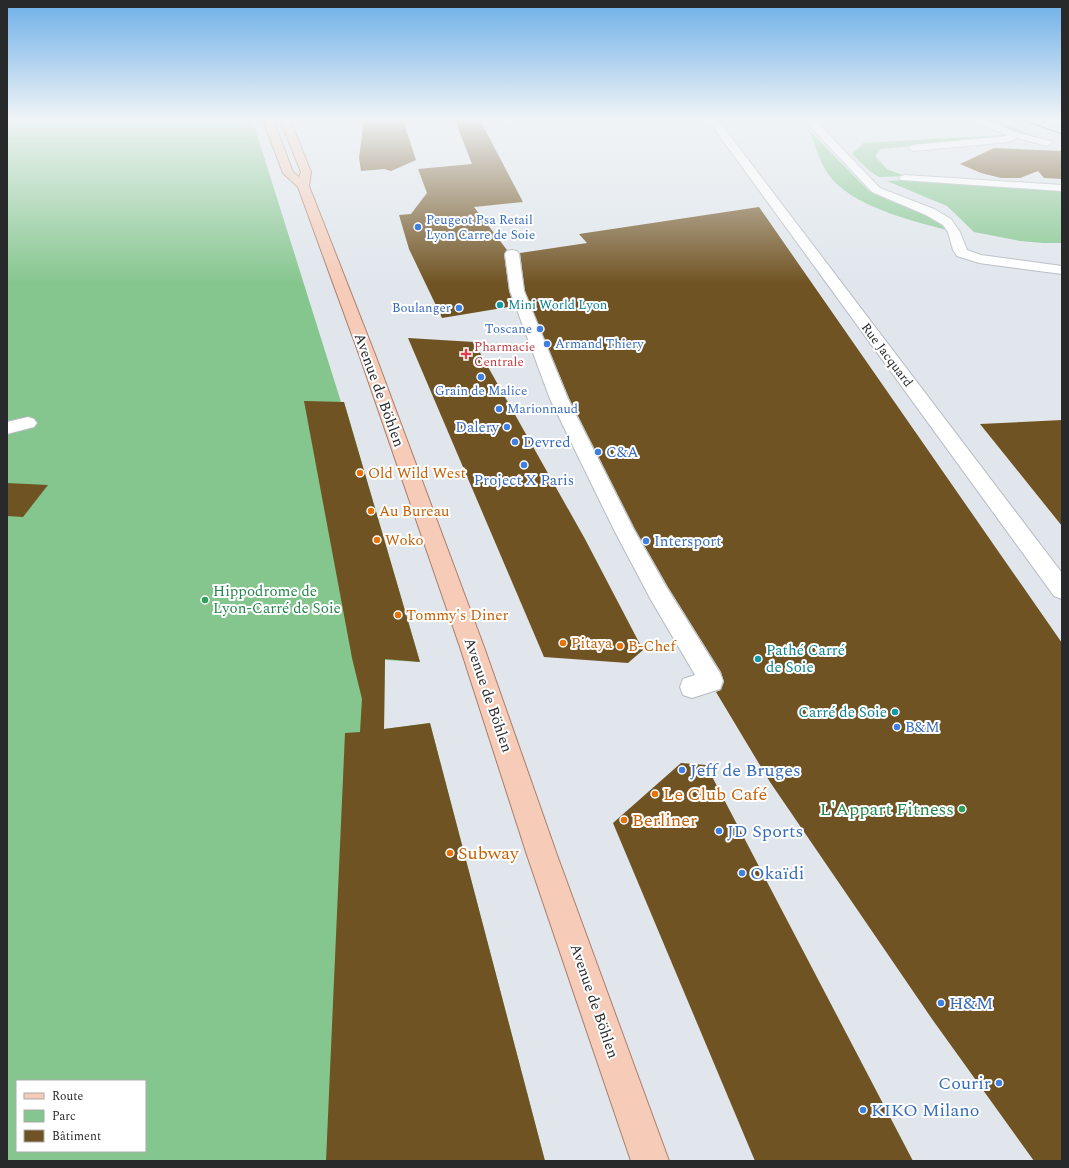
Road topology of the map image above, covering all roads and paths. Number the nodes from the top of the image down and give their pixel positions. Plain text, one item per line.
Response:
1 (290, 175) edge
2 (305, 175) edge
3 (753, 175) edge
4 (861, 175) edge
5 (905, 178) dead end
6 (303, 186) junction
7 (1062, 188) edge
8 (512, 254) dead end
9 (1062, 270) edge
10 (28, 423) dead end
11 (7, 428) edge
12 (1062, 590) edge
13 (692, 687) dead end
14 (650, 1161) edge

1 - 6 main road, Avenue de Böhlen
2 - 6 main road, Avenue de Böhlen
3 - 12 street, Rue Jacquard
4 - 9 street
5 - 7 street
6 - 14 main road, Avenue de Böhlen
8 - 13 street
10 - 11 street

